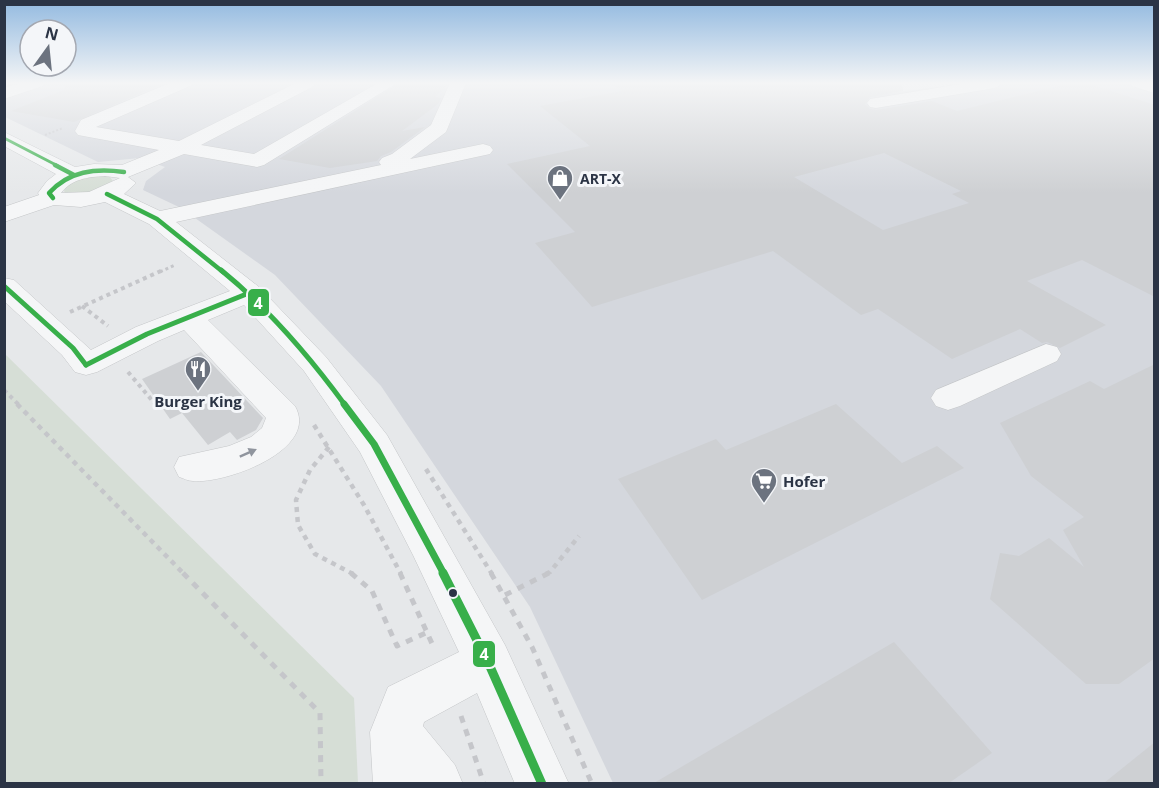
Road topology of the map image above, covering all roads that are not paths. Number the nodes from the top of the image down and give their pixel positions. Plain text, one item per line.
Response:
1 (98, 120) edge
2 (236, 120) edge
3 (326, 120) edge
4 (442, 120) edge
5 (4, 138) edge
6 (181, 148) junction
7 (483, 150) dead end
8 (257, 161) junction
9 (124, 172) junction
10 (74, 175) junction
11 (107, 194) junction
12 (53, 198) junction
13 (4, 215) edge
14 (157, 219) junction
15 (4, 286) edge
16 (249, 293) junction
17 (188, 317) junction
18 (1046, 354) dead end
19 (948, 398) dead end
20 (192, 467) dead end
21 (488, 662) junction
22 (395, 732) junction
23 (400, 783) edge
24 (435, 783) edge
25 (542, 783) edge

1 - 6 street
2 - 6 street
3 - 8 street
4 - 8 street
5 - 10 street
6 - 8 street
6 - 9 street
7 - 14 street
9 - 10 street
9 - 11 street
10 - 12 street
11 - 12 street
11 - 14 street
12 - 13 street
14 - 16 street
15 - 17 street
16 - 17 street
16 - 21 street
20 -> 17 street
18 - 19 street
21 - 22 street
21 - 25 street
22 - 23 street
22 - 24 street

